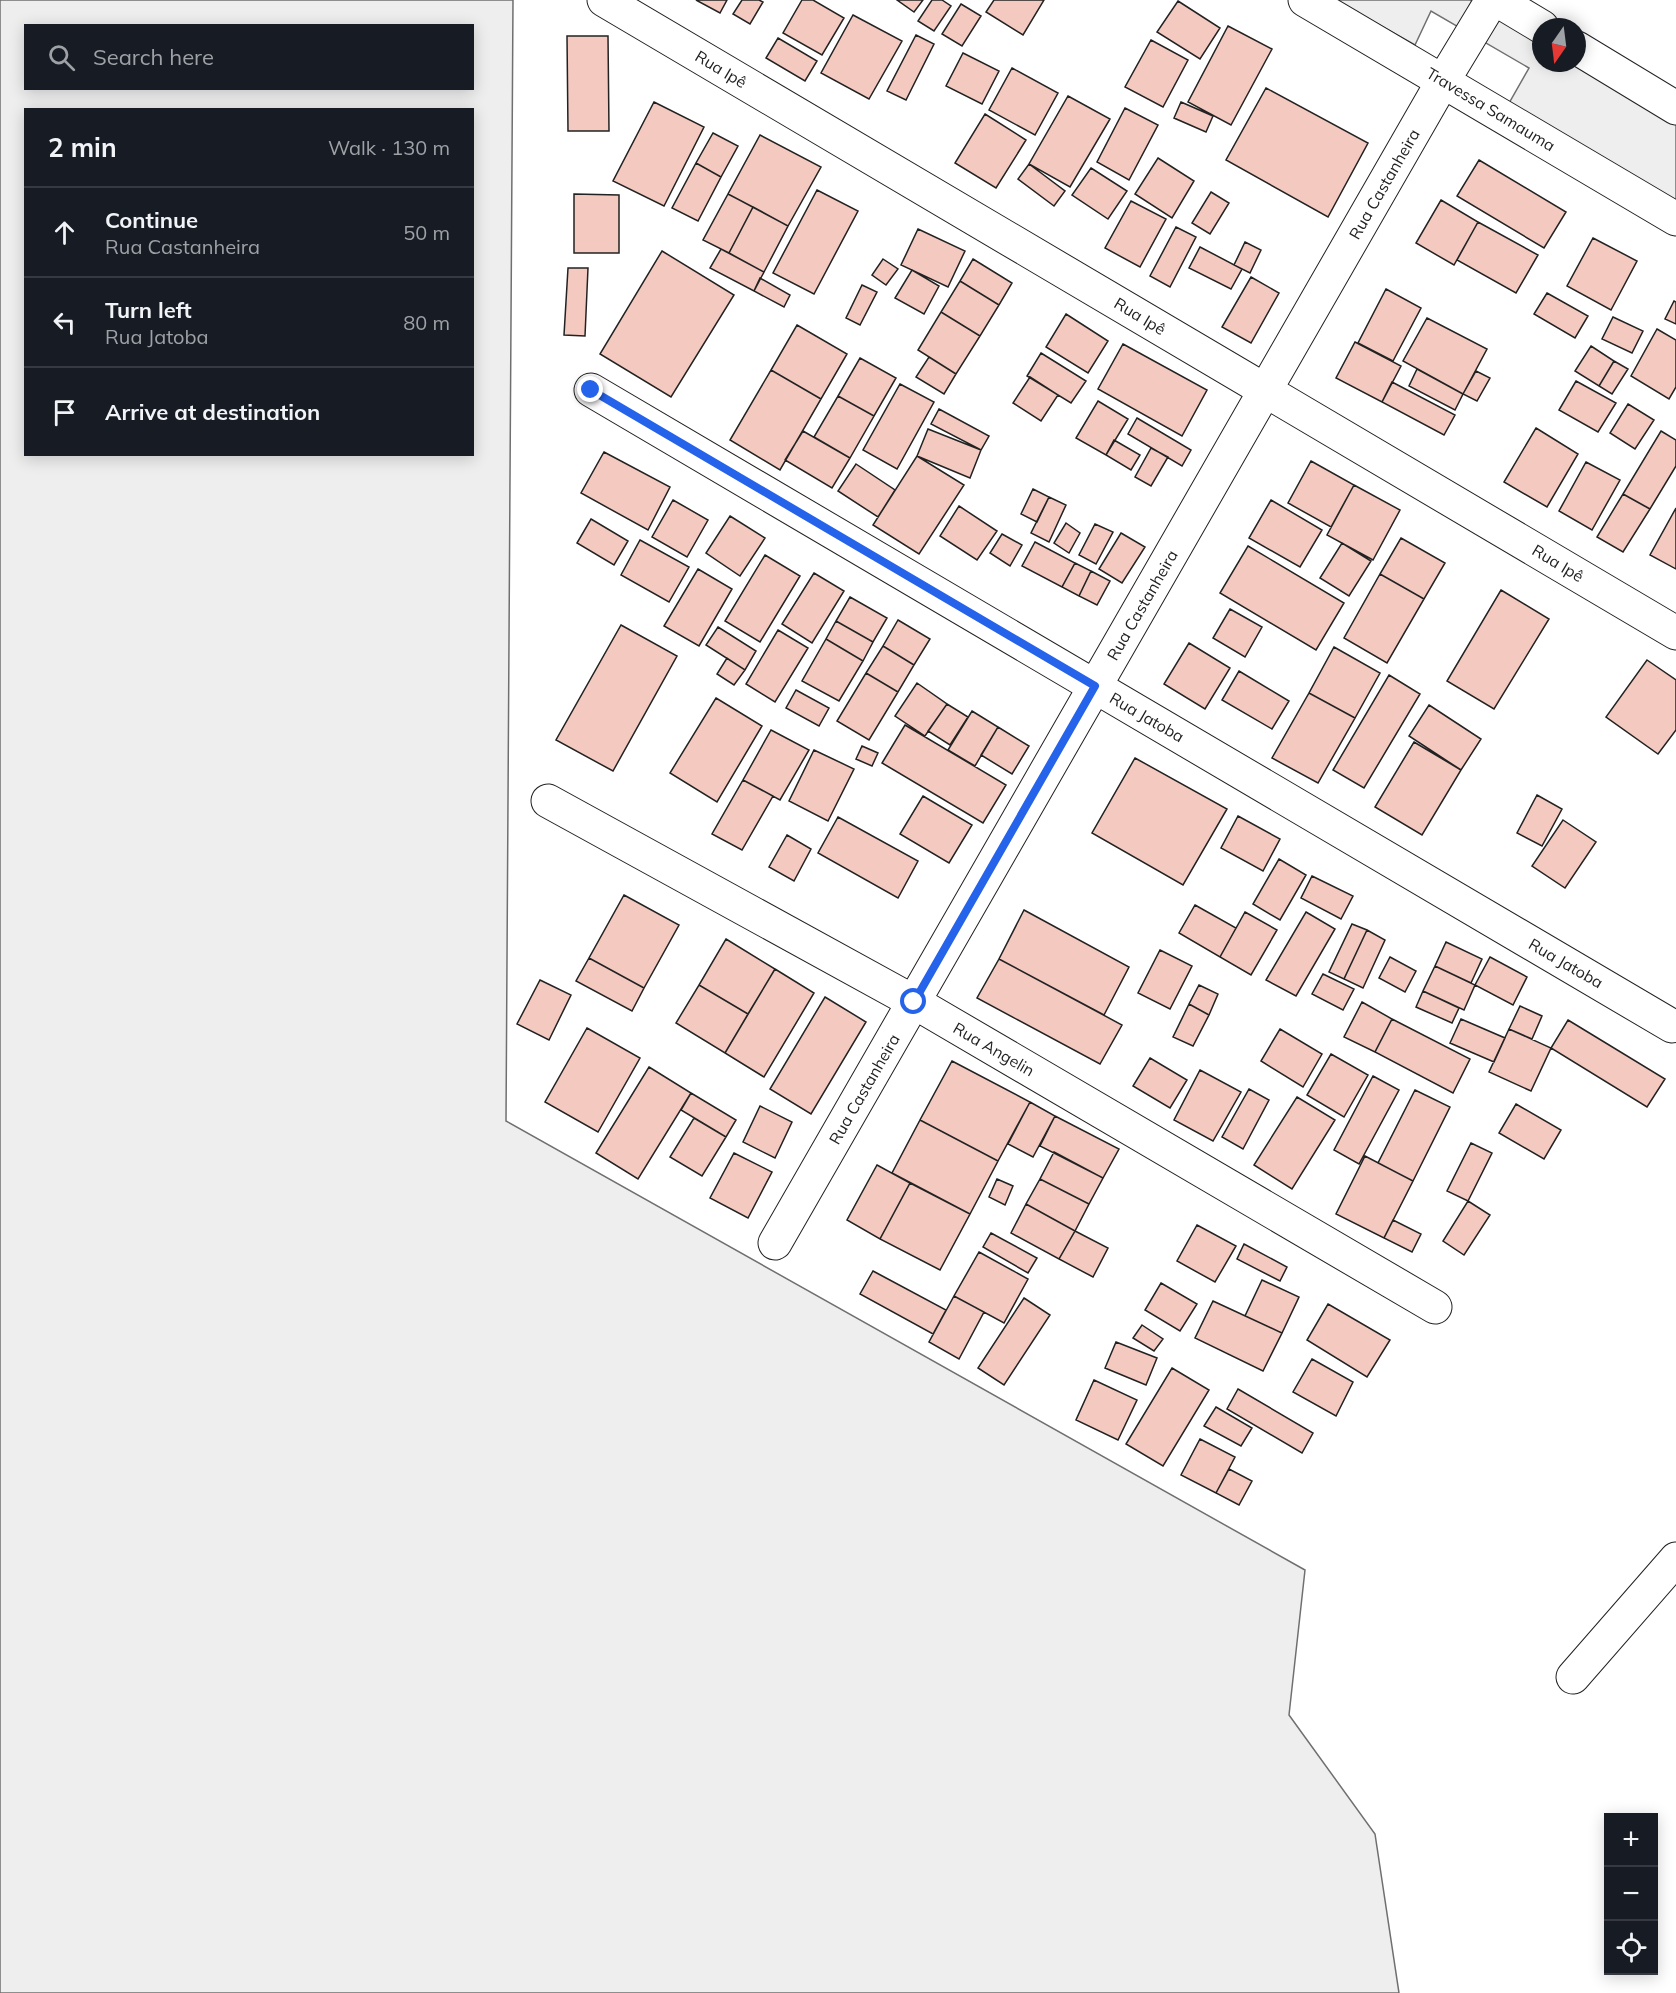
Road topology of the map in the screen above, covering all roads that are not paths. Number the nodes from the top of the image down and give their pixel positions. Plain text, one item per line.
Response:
1 (604, 0) edge
2 (1305, 0) edge
3 (1492, 0) edge
4 (1497, 0) edge
5 (1532, 21) edge
6 (1586, 53) edge
7 (1443, 81) junction
8 (1676, 108) edge
9 (1676, 219) edge
10 (591, 390) dead end
11 (1266, 390) junction
12 (1676, 633) edge
13 (1095, 686) junction
14 (548, 801) dead end
15 (914, 1002) junction
16 (1672, 1026) dead end
17 (776, 1243) dead end
18 (1435, 1307) dead end
19 (1676, 1559) edge
20 (1573, 1677) dead end

1 - 11 street, Rua Ipê
2 - 7 street, Travessa Samauma
3 - 7 street, Rua Castanheira
4 - 5 street
6 - 8 street
7 - 9 street, Travessa Samauma
7 - 11 street, Rua Castanheira
10 - 13 street, Rua Jatoba
11 - 12 street, Rua Ipê
11 - 13 street, Rua Castanheira
13 - 15 street, Rua Castanheira
13 - 16 street, Rua Jatoba
14 - 15 street, Rua Angelin
15 - 17 street, Rua Castanheira
15 - 18 street, Rua Angelin
19 - 20 street

